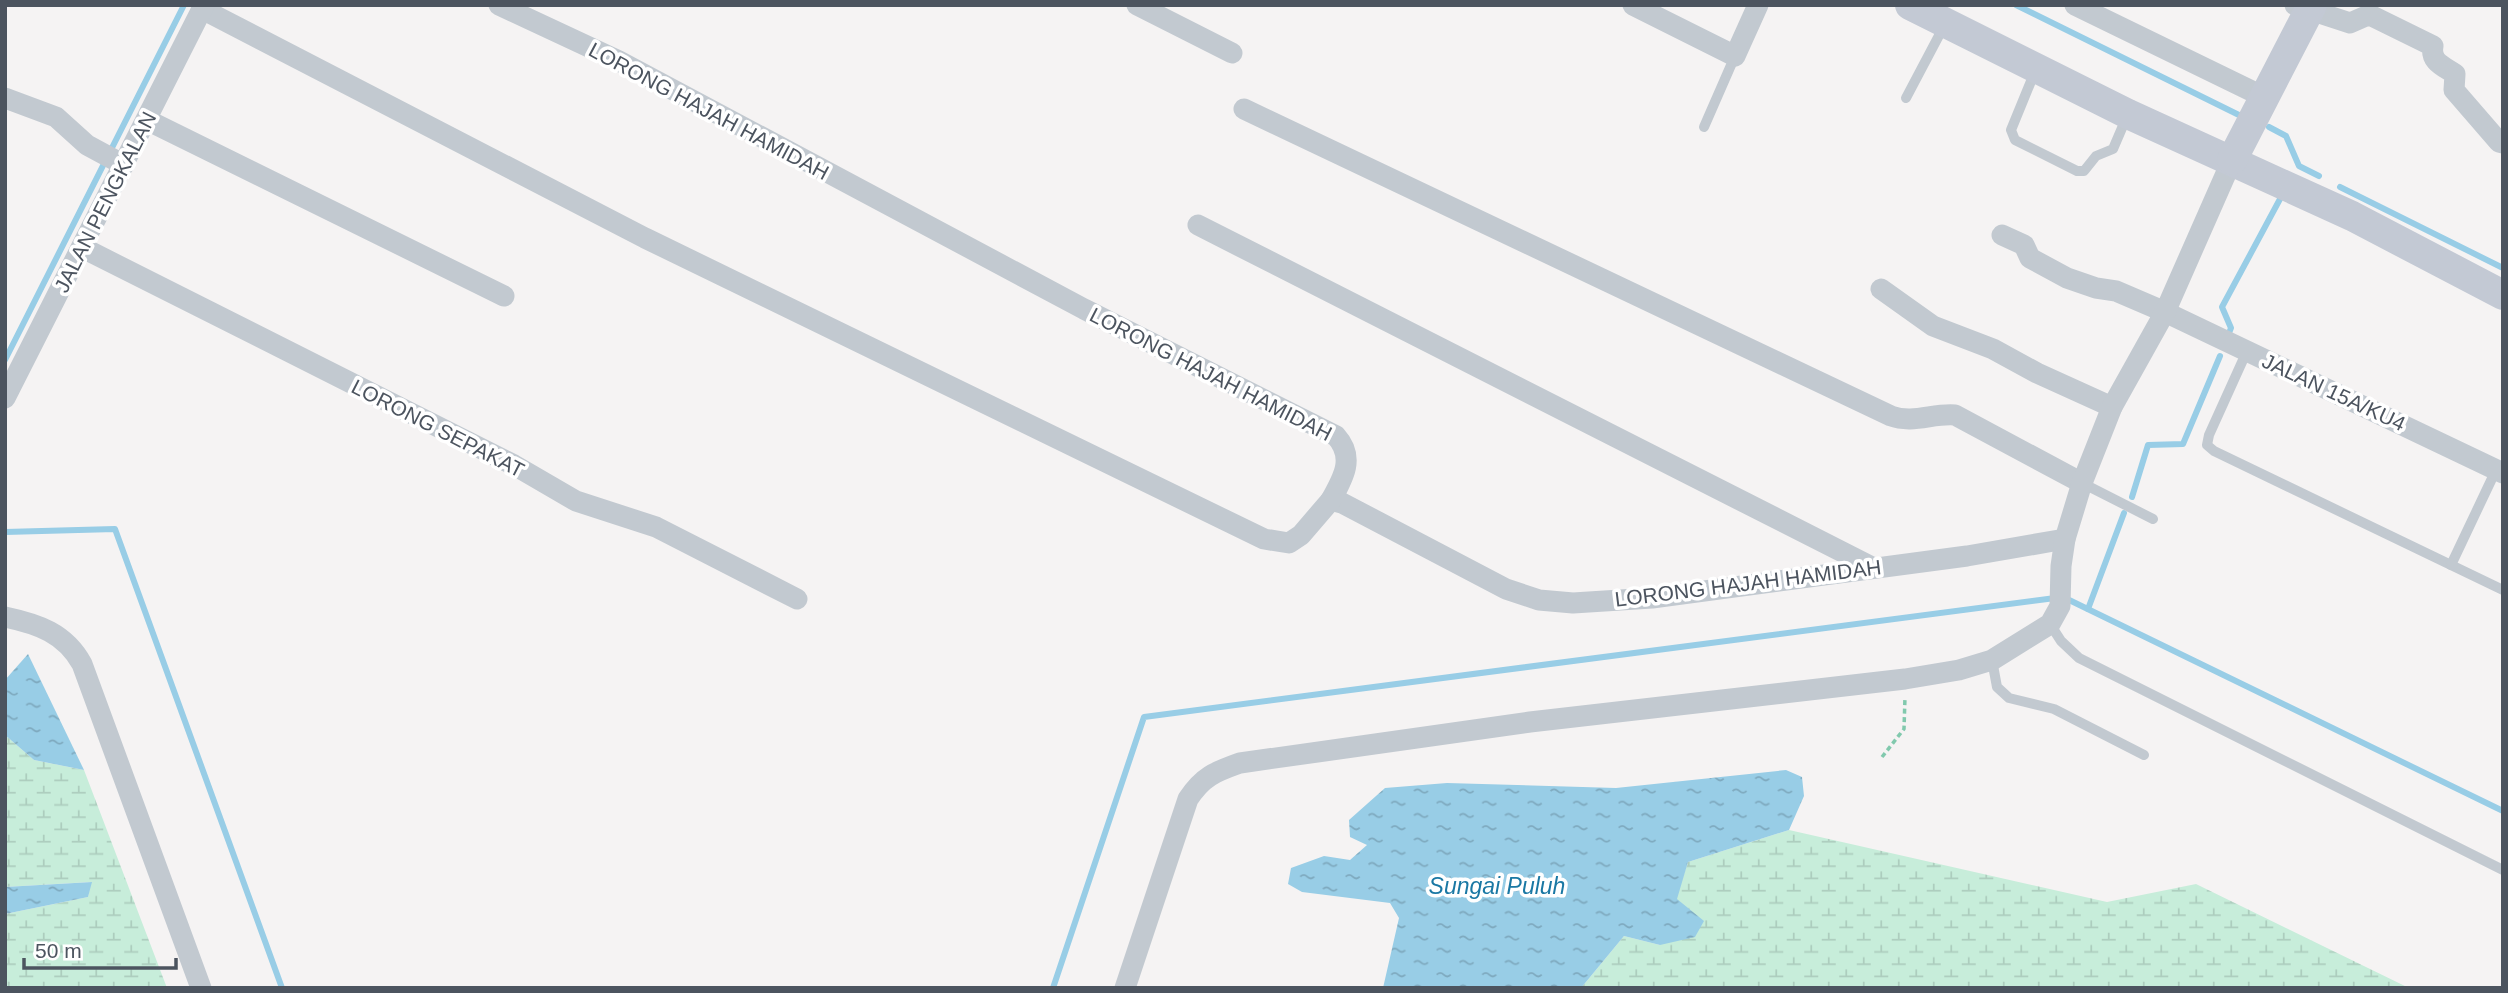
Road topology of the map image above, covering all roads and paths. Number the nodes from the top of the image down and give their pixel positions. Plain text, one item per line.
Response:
1 (499, 5) edge
2 (1137, 5) edge
3 (1633, 5) edge
4 (1758, 5) edge
5 (1910, 5) edge
6 (2075, 5) edge
7 (203, 7) edge
8 (2306, 7) edge
9 (1946, 23) junction
10 (1232, 53) dead end
11 (1735, 56) junction
12 (2036, 69) junction
13 (5, 98) edge
14 (1906, 98) dead end
15 (2266, 98) junction
16 (1244, 110) dead end
17 (2128, 114) junction
18 (147, 120) junction
19 (1704, 127) dead end
20 (2503, 143) edge
21 (2232, 160) junction
22 (120, 164) junction
23 (1198, 225) dead end
24 (2002, 235) dead end
25 (83, 247) junction
26 (1881, 289) dead end
27 (2503, 295) edge
28 (504, 296) dead end
29 (2165, 312) junction
30 (2247, 351) junction
31 (5, 398) edge
32 (2112, 407) junction
33 (2500, 471) edge
34 (2082, 483) junction
35 (1331, 500) junction
36 (2153, 519) dead end
37 (2065, 539) junction
38 (2451, 565) junction
39 (1872, 568) junction
40 (2503, 590) edge
41 (797, 599) dead end
42 (2055, 615) junction
43 (5, 617) edge
44 (1992, 660) junction
45 (1905, 679) junction
46 (2144, 755) dead end
47 (1882, 757) dead end
48 (2503, 870) edge
49 (201, 988) edge
50 (1125, 988) edge

1 - 35 street, LORONG HAJAH HAMIDAH
2 - 10 street
3 - 11 street
4 - 11 street
5 - 9 street
6 - 15 street
7 - 18 street, JALAN PENGKALAN
7 - 35 street
8 - 15 street
8 - 20 street
9 - 12 street
9 - 14 lane
11 - 19 lane
12 - 17 street
12 - 17 lane
13 - 22 street
15 - 21 street
16 - 34 street
17 - 21 street
18 - 22 street, JALAN PENGKALAN
18 - 28 street
21 - 27 street
21 - 29 street
22 - 25 street, JALAN PENGKALAN
23 - 39 street
24 - 29 street, JALAN 15A/KU4
25 - 31 street, JALAN PENGKALAN
25 - 41 street, LORONG SEPAKAT
26 - 32 street
29 - 30 street, JALAN 15A/KU4
29 - 32 street
30 - 33 street, JALAN 15A/KU4
30 - 38 lane
32 - 34 street
33 - 38 lane
34 - 36 lane
34 - 37 street
35 - 39 street, LORONG HAJAH HAMIDAH
37 - 39 street, LORONG HAJAH HAMIDAH
37 - 42 street
38 - 40 lane
42 - 44 street
42 - 48 lane
43 - 49 street
44 - 45 street
44 - 46 lane
45 - 47 path
45 - 50 street

